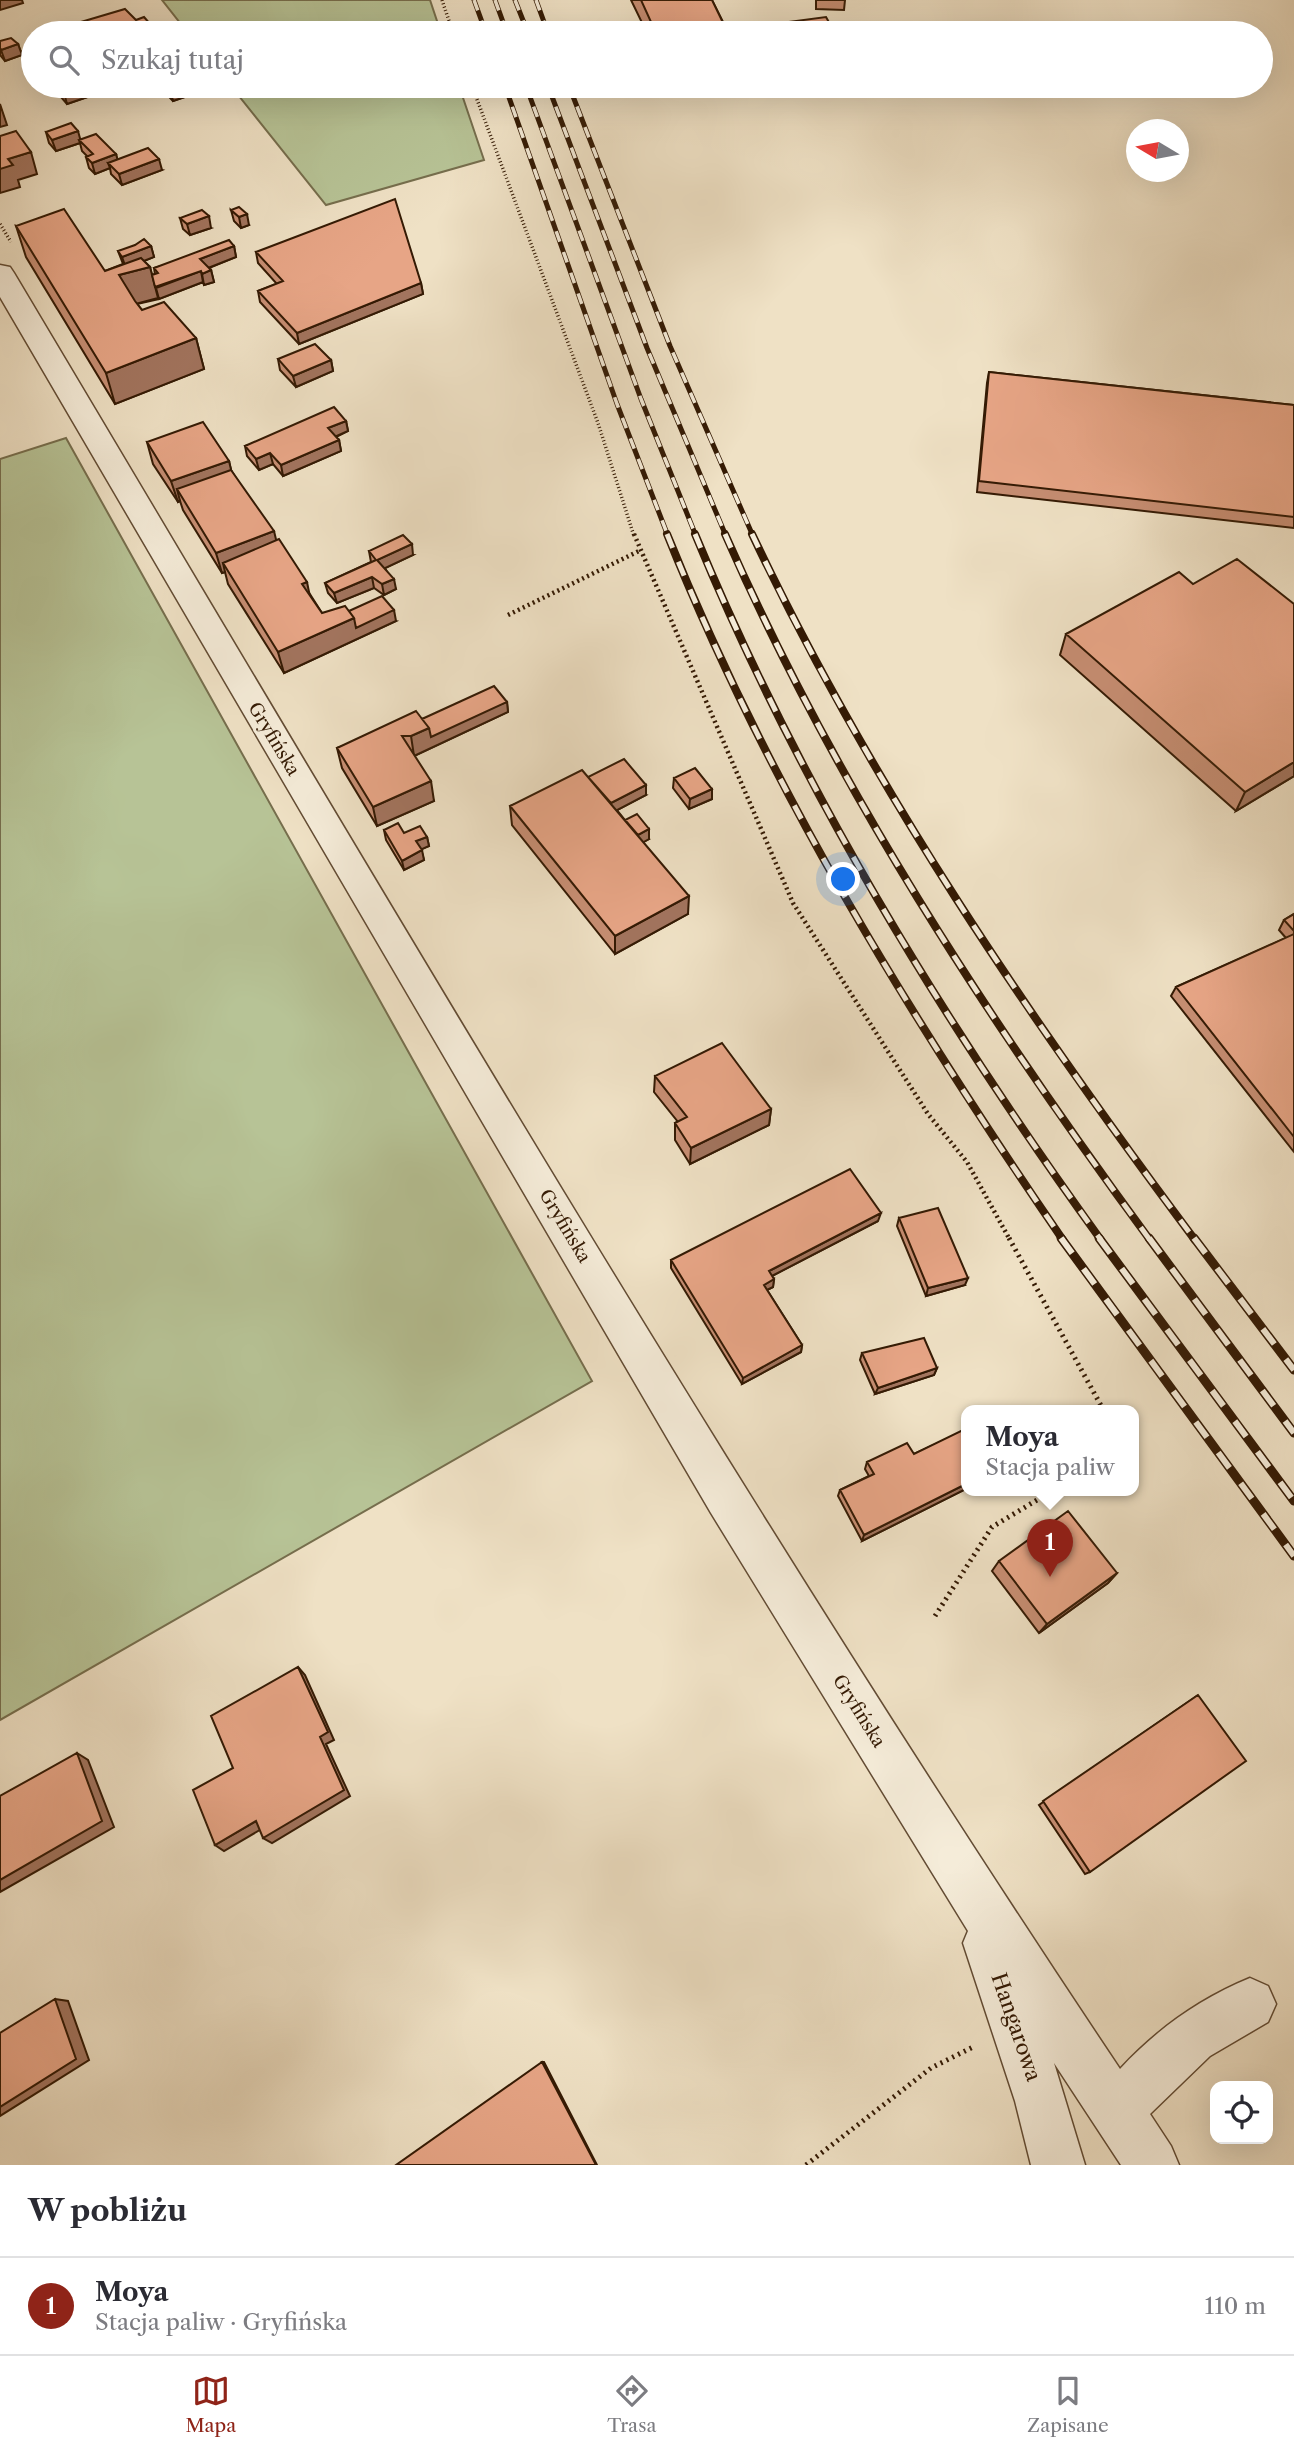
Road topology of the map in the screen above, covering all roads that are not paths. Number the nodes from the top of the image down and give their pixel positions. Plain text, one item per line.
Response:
1 (0, 273) edge
2 (971, 1891) junction
3 (1250, 2004) dead end
4 (1116, 2113) junction
5 (1058, 2165) edge
6 (1152, 2165) edge

1 - 2 street, Gryfińska
2 - 4 street, Gryfińska
2 - 5 street, Hangarowa
3 - 4 street
4 - 6 street, Gryfińska

